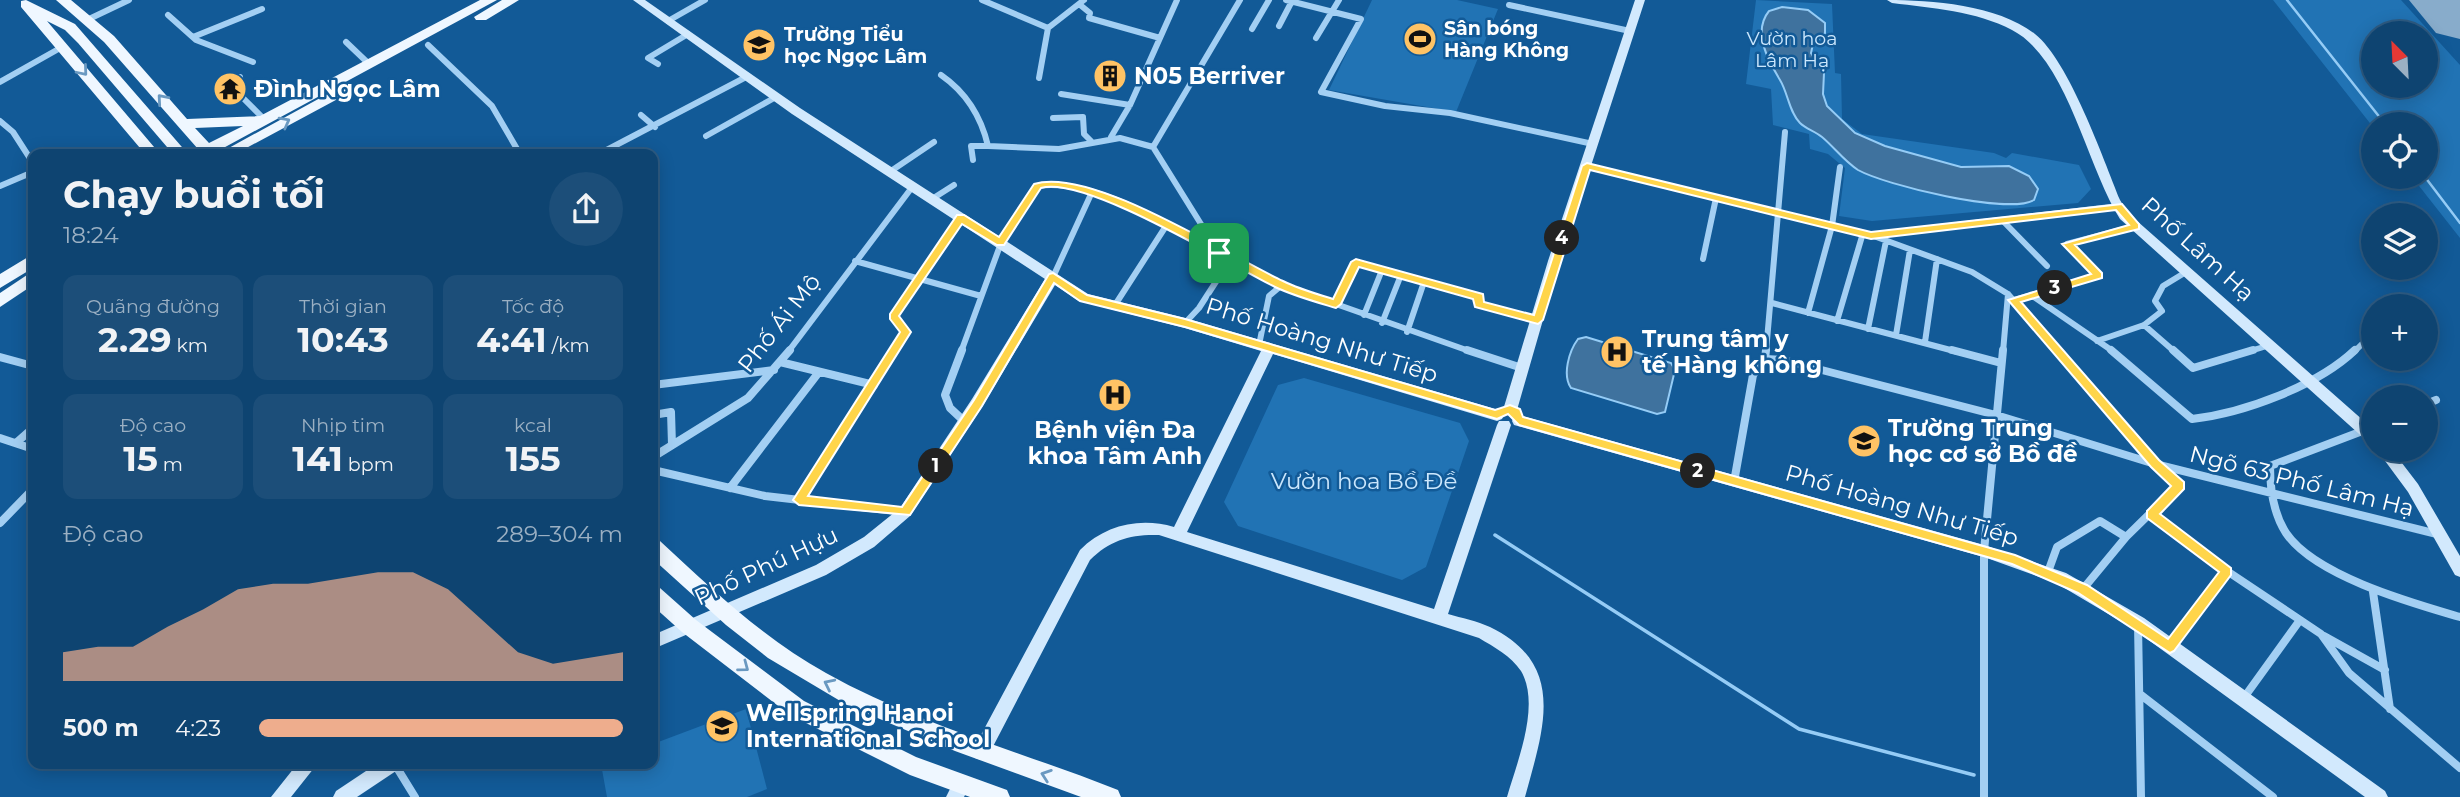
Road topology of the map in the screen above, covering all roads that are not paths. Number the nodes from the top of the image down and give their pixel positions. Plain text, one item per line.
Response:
1 (56, 0) edge
2 (63, 0) edge
3 (130, 0) edge
4 (490, 0) edge
5 (512, 0) edge
6 (638, 0) edge
7 (705, 0) edge
8 (982, 0) edge
9 (1177, 0) edge
10 (1241, 0) edge
11 (1269, 0) edge
12 (1339, 0) edge
13 (1640, 0) edge
14 (1892, 0) edge
15 (1289, 1) edge
16 (24, 2) edge
17 (1082, 2) edge
18 (1509, 5) dead end
19 (262, 9) dead end
20 (1332, 11) junction
21 (168, 15) dead end
22 (89, 19) junction
23 (668, 21) junction
24 (1279, 26) dead end
25 (70, 27) junction
26 (1048, 28) junction
27 (1252, 29) dead end
28 (1630, 31) junction
29 (688, 34) junction
30 (193, 37) junction
31 (1160, 38) junction
32 (1316, 38) dead end
33 (346, 42) dead end
34 (428, 45) junction
35 (62, 47) junction
36 (253, 62) dead end
37 (368, 63) junction
38 (657, 64) dead end
39 (941, 75) dead end
40 (748, 76) junction
41 (240, 77) dead end
42 (1039, 78) dead end
43 (0, 82) edge
44 (1061, 94) dead end
45 (776, 96) junction
46 (1130, 105) junction
47 (641, 115) dead end
48 (1053, 118) dead end
49 (264, 119) junction
50 (0, 121) edge
51 (184, 124) junction
52 (655, 127) junction
53 (1785, 132) dead end
54 (706, 136) dead end
55 (1111, 137) junction
56 (1091, 141) junction
57 (934, 142) dead end
58 (1592, 144) junction
59 (988, 146) junction
60 (1153, 147) junction
61 (147, 149) edge
62 (177, 149) edge
63 (203, 149) edge
64 (213, 149) edge
65 (234, 149) edge
66 (518, 149) edge
67 (609, 149) edge
68 (28, 155) edge
69 (974, 160) dead end
70 (1587, 166) junction
71 (1840, 167) dead end
72 (891, 171) junction
73 (28, 174) edge
74 (954, 185) dead end
75 (0, 186) edge
76 (913, 186) junction
77 (1092, 192) junction
78 (1716, 198) junction
79 (932, 199) junction
80 (2119, 206) junction
81 (1780, 213) junction
82 (961, 218) junction
83 (2002, 220) junction
84 (1166, 226) junction
85 (1832, 226) junction
86 (2136, 226) junction
87 (1867, 234) junction
88 (1886, 242) junction
89 (1000, 243) junction
90 (1910, 250) junction
91 (1219, 253) junction
92 (1703, 259) dead end
93 (1937, 259) junction
94 (1230, 260) junction
95 (855, 261) junction
96 (28, 263) edge
97 (2047, 266) dead end
98 (1382, 270) junction
99 (2186, 272) junction
100 (1401, 275) junction
101 (1053, 277) junction
102 (917, 279) junction
103 (28, 281) edge
104 (0, 282) edge
105 (1424, 282) junction
106 (1282, 285) junction
107 (2031, 295) junction
108 (981, 296) junction
109 (2011, 297) junction
110 (0, 301) edge
111 (1772, 303) junction
112 (1336, 304) junction
113 (1115, 305) junction
114 (1808, 313) junction
115 (1364, 316) junction
116 (1538, 320) junction
117 (1837, 321) junction
118 (1185, 323) junction
119 (1382, 323) junction
120 (2144, 325) junction
121 (1868, 329) junction
122 (1407, 332) junction
123 (1896, 335) junction
124 (2097, 341) junction
125 (1925, 342) junction
126 (2270, 345) junction
127 (2361, 345) edge
128 (1264, 347) junction
129 (0, 357) edge
130 (1765, 359) junction
131 (780, 362) junction
132 (2001, 363) junction
133 (28, 365) edge
134 (1522, 368) junction
135 (774, 370) junction
136 (819, 372) junction
137 (2313, 382) junction
138 (658, 384) edge
139 (874, 385) junction
140 (658, 414) edge
141 (1996, 415) junction
142 (1508, 418) junction
143 (965, 422) junction
144 (2361, 424) edge
145 (28, 432) edge
146 (2361, 434) edge
147 (0, 438) edge
148 (16, 443) junction
149 (672, 445) junction
150 (28, 447) edge
151 (658, 454) edge
152 (2393, 462) edge
153 (2155, 464) junction
154 (658, 471) edge
155 (1734, 482) junction
156 (730, 488) junction
157 (2269, 491) junction
158 (28, 494) edge
159 (799, 500) junction
160 (905, 512) junction
161 (2151, 514) junction
162 (0, 523) edge
163 (1179, 533) junction
164 (2441, 536) junction
165 (2126, 537) junction
166 (1984, 551) junction
167 (658, 552) edge
168 (2460, 570) edge
169 (2227, 571) junction
170 (2048, 572) junction
171 (2083, 589) junction
172 (2373, 592) junction
173 (658, 598) edge
174 (724, 611) junction
175 (2460, 617) edge
176 (1439, 618) junction
177 (2300, 620) junction
178 (2137, 623) junction
179 (690, 626) junction
180 (2321, 634) junction
181 (658, 640) edge
182 (2170, 647) junction
183 (2385, 670) junction
184 (2141, 695) junction
185 (2242, 700) junction
186 (2390, 709) junction
187 (981, 752) junction
188 (2460, 768) edge
189 (304, 769) edge
190 (384, 769) edge
191 (397, 769) edge
192 (958, 790) edge
193 (280, 797) edge
194 (342, 797) edge
195 (415, 797) edge
196 (999, 797) edge
197 (1110, 797) edge
198 (1516, 797) edge
199 (1984, 797) edge
200 (2141, 797) edge
201 (2273, 797) edge
202 (2379, 797) edge

1 - 25 main road
2 - 22 main road
3 - 22 street
4 - 37 main road
5 - 34 main road
6 - 23 street, Phố Hoàng Như Tiếp
7 - 23 street
8 - 26 street
9 - 31 street
10 - 60 street
11 - 27 street
12 - 20 street
13 - 28 street
14 - 80 street, Phố Lâm Hạ
15 - 20 street
15 - 24 street
16 - 25 main road
16 - 35 main road
17 - 26 street
17 - 31 street
18 - 28 street
19 - 30 street
20 - 32 street
20 - 58 street
21 - 30 street
51 -> 22 main road
23 - 29 street, Phố Hoàng Như Tiếp
25 - 62 main road
26 - 42 street
28 - 58 street
29 - 38 street
29 - 40 street, Phố Hoàng Như Tiếp
30 - 36 street
31 - 46 street
33 - 37 street
65 -> 34 main road
34 - 66 street
35 - 43 street
35 -> 61 main road
37 - 49 main road
39 - 59 street
40 - 45 street, Phố Hoàng Như Tiếp
40 - 52 street
41 - 49 street
44 - 46 street
45 - 54 street
45 - 72 street, Phố Hoàng Như Tiếp
46 - 55 street
47 - 52 street
48 - 56 street
49 - 51 main road
49 - 64 main road
50 - 68 street
51 - 63 main road
52 - 67 street
53 - 81 street
55 - 56 street
55 - 60 street
56 - 59 street
57 - 72 street
58 - 70 street
59 - 69 street
60 - 91 street
70 - 78 street
70 - 116 street
71 - 85 street
72 - 76 street, Phố Hoàng Như Tiếp
73 - 75 street
74 - 79 street
76 - 79 street, Phố Hoàng Như Tiếp
76 - 95 street, Phố Ái Mộ
77 - 84 street
77 - 89 street
77 - 101 street
78 - 81 street
78 - 92 street
79 - 82 street, Phố Hoàng Như Tiếp
80 - 83 street
80 - 86 street, Phố Lâm Hạ
81 - 85 street
81 - 111 street
82 - 89 street, Phố Hoàng Như Tiếp
82 - 102 street
83 - 87 street
83 - 97 street
84 - 91 street
84 - 113 street
85 - 87 street
85 - 114 street
86 - 99 street, Phố Lâm Hạ
86 - 107 street
87 - 88 street, Ngõ 63 Phố Lâm Hạ
87 - 117 street
88 - 90 street, Ngõ 63 Phố Lâm Hạ
88 - 121 street
89 - 101 street, Phố Hoàng Như Tiếp
89 - 108 street
90 - 93 street, Ngõ 63 Phố Lâm Hạ
90 - 123 street
91 - 94 street
93 - 109 street, Ngõ 63 Phố Lâm Hạ
93 - 125 street
94 - 106 street
94 - 118 street
95 - 102 street
95 - 131 street, Phố Ái Mộ
96 - 104 main road
98 - 100 street
98 - 112 street
98 - 115 street
99 - 120 street
99 - 126 street, Phố Lâm Hạ
100 - 105 street
100 - 119 street
101 - 113 street, Phố Hoàng Như Tiếp
101 - 143 street, Phố Phú Hựu
102 - 108 street
102 - 139 street
103 - 110 main road
105 - 116 street
105 - 122 street
106 - 112 street
106 - 128 street
107 - 109 street
107 - 124 street
108 - 143 street
109 - 132 street
109 - 153 street, Ngõ 63 Phố Lâm Hạ
111 - 114 street
111 - 130 street
112 - 115 street
113 - 118 street, Phố Hoàng Như Tiếp
114 - 117 street
115 - 119 street
116 - 134 street
117 - 121 street
118 - 128 street, Phố Hoàng Như Tiếp
119 - 122 street
120 - 124 street
120 - 126 street
121 - 123 street
122 - 134 street
123 - 125 street
124 - 137 street
125 - 132 street
126 - 137 street, Phố Lâm Hạ
127 - 137 street
128 - 142 street, Phố Hoàng Như Tiếp
128 - 163 street
129 - 133 street
130 - 141 street, Ngõ 63 Phố Lâm Hạ
130 - 155 street
131 - 135 street, Phố Ái Mộ
131 - 136 street
132 - 141 street
134 - 142 street
135 - 138 street
135 - 149 street, Phố Ái Mộ
136 - 139 street
136 - 156 street
137 - 144 street, Phố Lâm Hạ
139 - 159 street
140 - 149 street
141 - 153 street, Ngõ 63 Phố Lâm Hạ
141 - 166 street
142 - 155 street, Phố Hoàng Như Tiếp
142 - 176 street
143 - 160 street, Phố Phú Hựu
145 - 148 street
146 - 157 street
147 - 148 street
148 - 150 street
149 - 151 street, Phố Ái Mộ
152 - 164 street
153 - 157 street, Ngõ 63 Phố Lâm Hạ
153 - 161 street
154 - 156 street
155 - 166 street, Phố Hoàng Như Tiếp
156 - 159 street
157 - 164 street, Ngõ 63 Phố Lâm Hạ
157 - 172 street
158 - 162 street
159 - 160 street
160 - 174 street, Phố Phú Hựu
161 - 165 street
161 - 169 street
163 - 176 street
163 - 187 street
164 - 168 street
165 - 170 street
165 - 171 street
166 - 170 street, Phố Hoàng Như Tiếp
166 - 199 street
167 - 174 main road
169 - 177 street
169 - 182 street
170 - 171 street, Phố Hoàng Như Tiếp
171 - 178 street, Phố Hoàng Như Tiếp
172 - 175 street
172 - 183 street
173 - 179 main road
174 - 179 street, Phố Phú Hựu
187 -> 174 main road
176 - 198 street
177 - 180 street
177 - 185 street
178 - 182 street, Phố Hoàng Như Tiếp
178 - 184 street
179 - 181 street, Phố Phú Hựu
179 -> 192 main road
180 - 183 street
180 - 186 street
182 - 185 street, Phố Hoàng Như Tiếp
183 - 186 street
184 - 200 street
184 - 201 street
185 - 202 street, Phố Hoàng Như Tiếp
186 - 188 street
197 -> 187 main road
189 - 193 street
190 - 194 street
191 - 195 street
192 - 196 main road

